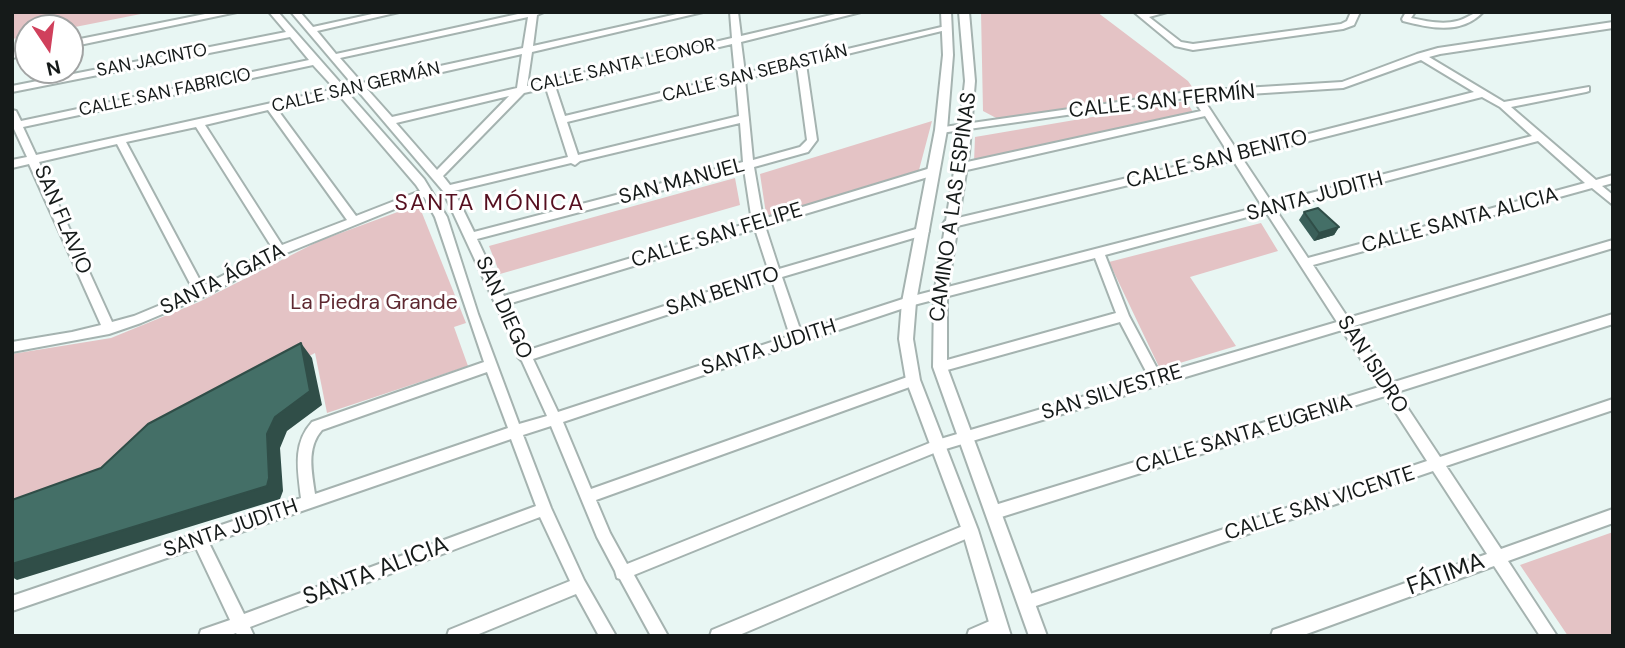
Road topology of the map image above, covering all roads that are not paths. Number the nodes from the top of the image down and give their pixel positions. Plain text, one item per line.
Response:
1 (232, 12) edge
2 (273, 12) edge
3 (295, 12) edge
4 (395, 12) edge
5 (699, 12) edge
6 (734, 12) edge
7 (857, 12) edge
8 (964, 12) edge
9 (1163, 12) edge
10 (1356, 12) edge
11 (1479, 12) edge
12 (535, 13) edge
13 (1139, 14) edge
14 (1408, 16) edge
15 (946, 20) edge
16 (1608, 26) edge
17 (311, 30) junction
18 (1613, 33) edge
19 (291, 34) junction
20 (736, 40) junction
21 (84, 41) edge
22 (528, 49) junction
23 (1420, 56) junction
24 (334, 57) junction
25 (317, 61) junction
26 (801, 63) junction
27 (739, 78) junction
28 (549, 82) junction
29 (361, 87) junction
30 (12, 89) edge
31 (522, 89) junction
32 (1586, 89) dead end
33 (344, 91) junction
34 (1484, 93) junction
35 (1195, 94) junction
36 (1503, 105) junction
37 (271, 107) junction
38 (12, 113) edge
39 (1206, 113) junction
40 (742, 119) junction
41 (562, 120) junction
42 (390, 121) junction
43 (199, 122) junction
44 (15, 125) edge
45 (965, 127) junction
46 (941, 130) junction
47 (1539, 137) junction
48 (118, 139) junction
49 (1235, 156) junction
50 (35, 158) junction
51 (575, 161) junction
52 (12, 164) edge
53 (746, 165) junction
54 (958, 168) junction
55 (934, 170) junction
56 (438, 175) junction
57 (1613, 179) edge
58 (1592, 184) junction
59 (448, 189) junction
60 (427, 192) junction
61 (1613, 201) edge
62 (1271, 208) junction
63 (353, 220) junction
64 (758, 223) junction
65 (949, 224) junction
66 (923, 231) junction
67 (471, 237) junction
68 (1613, 244) edge
69 (280, 251) junction
70 (1099, 253) junction
71 (1306, 263) junction
72 (774, 275) junction
73 (201, 293) junction
74 (940, 293) junction
75 (500, 302) junction
76 (909, 302) junction
77 (1123, 316) junction
78 (1613, 319) edge
79 (1346, 323) junction
80 (109, 329) junction
81 (797, 338) junction
82 (12, 347) edge
83 (524, 357) junction
84 (491, 365) junction
85 (940, 367) junction
86 (1156, 379) junction
87 (913, 380) junction
88 (1389, 390) junction
89 (1613, 404) edge
90 (555, 419) junction
91 (514, 432) junction
92 (965, 436) junction
93 (937, 446) junction
94 (1437, 465) junction
95 (587, 497) junction
96 (309, 503) junction
97 (544, 509) junction
98 (995, 512) junction
99 (1613, 516) edge
100 (970, 530) junction
101 (200, 540) junction
102 (1499, 556) junction
103 (622, 573) junction
104 (579, 585) junction
105 (1027, 602) junction
106 (12, 604) edge
107 (243, 629) edge
108 (1001, 630) edge
109 (207, 636) edge
110 (455, 636) edge
111 (608, 636) edge
112 (660, 636) edge
113 (718, 636) edge
114 (975, 636) edge
115 (1038, 636) edge
116 (1279, 636) edge
117 (1549, 636) edge

1 - 21 street
2 - 19 street, SAN DIEGO
3 - 17 street, SAN DIEGO
4 - 17 street
5 - 22 street, CALLE SAN GERMÁN
6 - 20 street
7 - 20 street, CALLE SANTA LEONOR
8 - 45 street, CAMINO A LAS ESPINAS
9 - 13 street
10 - 13 street
11 - 14 street
12 - 22 street
12 - 24 street
15 - 26 street, CALLE SAN SEBASTIÁN
15 - 46 street, CAMINO A LAS ESPINAS
16 - 18 street
16 - 23 street
17 - 24 street, SAN DIEGO
19 - 25 street, SAN DIEGO
19 - 30 street, SAN JACINTO
20 - 27 street
20 - 28 street, CALLE SANTA LEONOR
22 - 29 street, CALLE SAN GERMÁN
22 - 31 street
23 - 34 street
23 - 35 street, CALLE SAN FERMÍN
24 - 29 street, SAN DIEGO
25 - 33 street, SAN DIEGO
25 - 44 street, CALLE SAN FABRICIO
26 - 27 street, CALLE SAN SEBASTIÁN
26 - 53 street, SAN MANUEL
27 - 40 street
27 - 41 street, CALLE SAN SEBASTIÁN
28 - 31 street, CALLE SANTA LEONOR
28 - 41 street
29 - 33 street, CALLE SAN GERMÁN
29 - 42 street, SAN DIEGO
31 - 42 street, CALLE SANTA LEONOR
31 - 56 street
32 - 36 street
33 - 37 street, CALLE SAN GERMÁN
33 - 60 street, SAN DIEGO
34 - 36 street
34 - 49 street, CALLE SAN BENITO
35 - 39 street, SAN ISIDRO
35 - 45 street, CALLE SAN FERMÍN
36 - 47 street
37 - 43 street, CALLE SAN GERMÁN
37 - 63 street
38 - 44 street, SAN FLAVIO
39 - 49 street, SAN ISIDRO
39 - 54 street
40 - 51 street
40 - 53 street
41 - 51 street
42 - 56 street, SAN DIEGO
43 - 48 street, CALLE SAN GERMÁN
43 - 69 street
44 - 50 street, SAN FLAVIO
45 - 46 street, CALLE SAN FERMÍN
45 - 54 street, CAMINO A LAS ESPINAS
46 - 55 street, CAMINO A LAS ESPINAS
47 - 58 street
47 - 62 street, SANTA JUDITH
48 - 50 street, CALLE SAN GERMÁN
48 - 73 street
49 - 62 street, SAN ISIDRO
49 - 65 street, CALLE SAN BENITO
50 - 52 street, CALLE SAN GERMÁN
50 - 80 street, SAN FLAVIO
51 - 59 street
53 - 64 street
53 - 67 street, SAN MANUEL
54 - 65 street, CAMINO A LAS ESPINAS
55 - 64 street, CALLE SAN FELIPE
55 - 66 street, CAMINO A LAS ESPINAS
56 - 59 street, SAN DIEGO
57 - 58 street, CALLE SANTA ALICIA
58 - 61 street
58 - 71 street, CALLE SANTA ALICIA
59 - 67 street, SAN DIEGO
60 - 63 street, SANTA ÁGATA
60 - 84 street, SAN DIEGO
62 - 70 street, SANTA JUDITH
62 - 71 street, SAN ISIDRO
63 - 69 street, SANTA ÁGATA
64 - 72 street
64 - 75 street, CALLE SAN FELIPE
65 - 74 street, CAMINO A LAS ESPINAS
66 - 72 street, SAN BENITO
66 - 76 street, CAMINO A LAS ESPINAS
67 - 75 street, SAN DIEGO
68 - 79 street, SAN SILVESTRE
69 - 73 street, SANTA ÁGATA
70 - 74 street, SANTA JUDITH
70 - 77 street
71 - 79 street, SAN ISIDRO
72 - 81 street
72 - 83 street, SAN BENITO
73 - 80 street, SANTA ÁGATA
74 - 76 street, SANTA JUDITH
74 - 85 street, CAMINO A LAS ESPINAS
75 - 83 street, SAN DIEGO
76 - 81 street, SANTA JUDITH
76 - 87 street, CAMINO A LAS ESPINAS
77 - 85 street
77 - 86 street
78 - 88 street, CALLE SANTA EUGENIA
79 - 86 street, SAN SILVESTRE
79 - 88 street, SAN ISIDRO
80 - 82 street, SANTA ÁGATA
81 - 90 street, SANTA JUDITH
83 - 90 street, SAN DIEGO
84 - 91 street, SAN DIEGO
84 - 96 street
85 - 92 street, CAMINO A LAS ESPINAS
86 - 92 street, SAN SILVESTRE
87 - 93 street, CAMINO A LAS ESPINAS
87 - 95 street
88 - 94 street, SAN ISIDRO
88 - 98 street, CALLE SANTA EUGENIA
89 - 94 street, CALLE SAN VICENTE
90 - 91 street, SANTA JUDITH
90 - 95 street, SAN DIEGO
91 - 96 street, SANTA JUDITH
91 - 97 street, SAN DIEGO
92 - 93 street, SAN SILVESTRE
92 - 98 street, CAMINO A LAS ESPINAS
93 - 100 street, CAMINO A LAS ESPINAS
93 - 103 street, SAN SILVESTRE
94 - 102 street, SAN ISIDRO
94 - 105 street, CALLE SAN VICENTE
95 - 103 street, SAN DIEGO
96 - 101 street, SANTA JUDITH
97 - 104 street, SAN DIEGO
97 - 107 street, SANTA ALICIA
98 - 105 street, CAMINO A LAS ESPINAS
99 - 102 street, FÁTIMA
100 - 108 street, CAMINO A LAS ESPINAS
100 - 113 street
101 - 106 street, SANTA JUDITH
101 - 107 street
102 - 116 street, FÁTIMA
102 - 117 street, SAN ISIDRO
103 - 112 street, SAN DIEGO
104 - 110 street
104 - 111 street, SAN DIEGO
105 - 115 street, CAMINO A LAS ESPINAS
107 - 109 street, SANTA ALICIA
108 - 114 street

